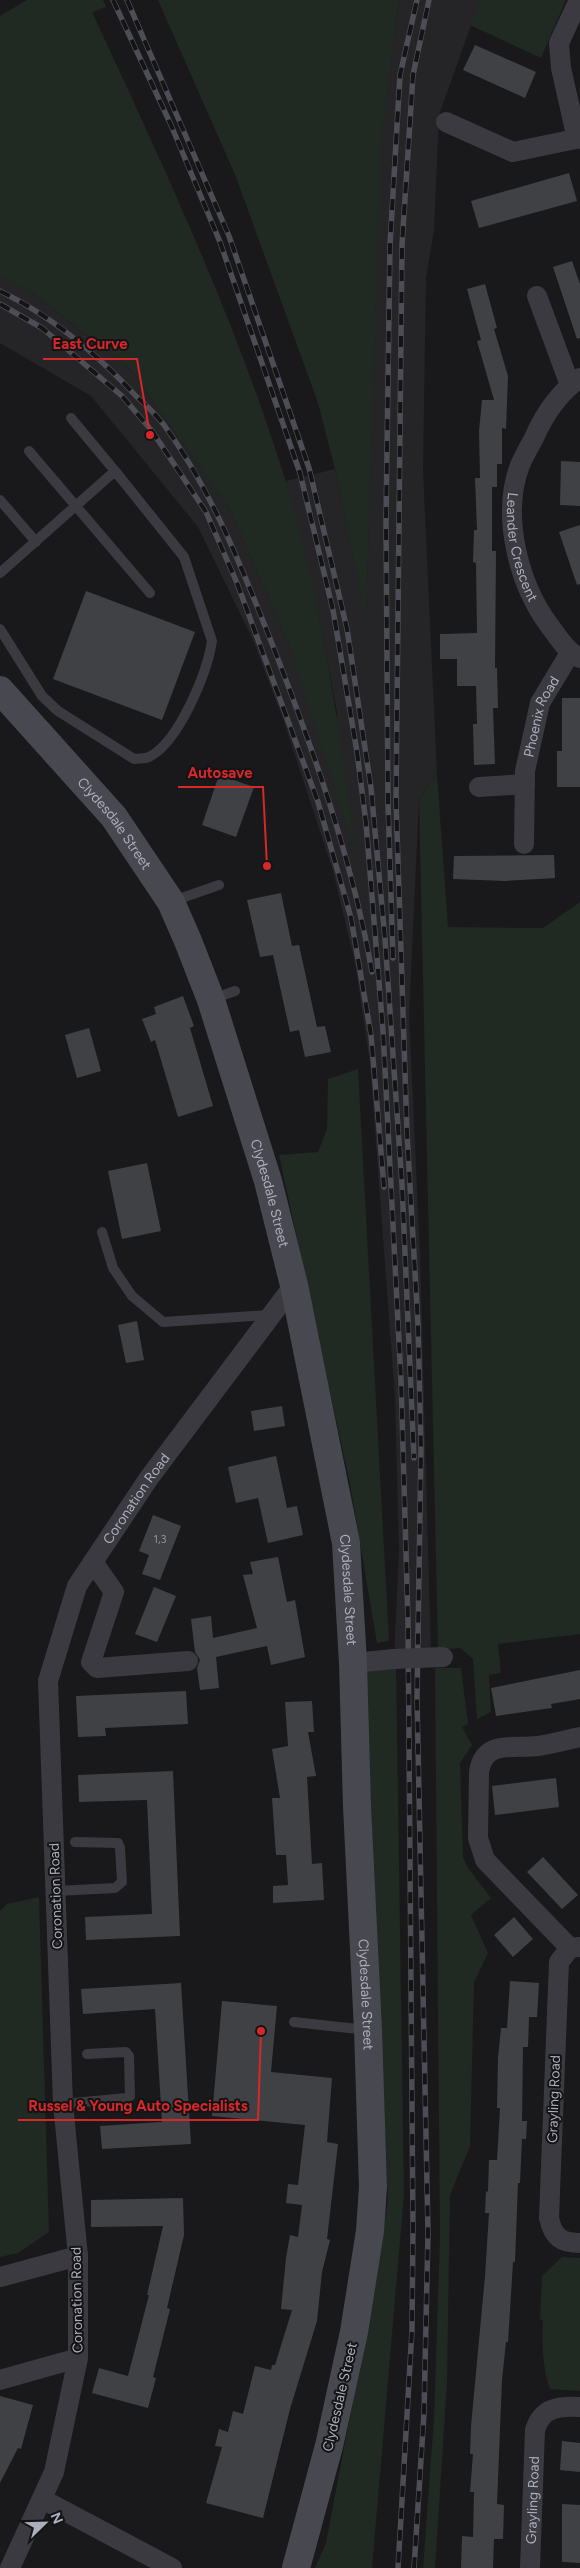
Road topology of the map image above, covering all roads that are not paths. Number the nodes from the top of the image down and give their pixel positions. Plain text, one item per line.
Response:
1 (579, 0) edge
2 (446, 122) dead end
3 (579, 139) edge
4 (537, 296) dead end
5 (575, 382) edge
6 (71, 418) dead end
7 (29, 451) dead end
8 (115, 470) junction
9 (0, 500) edge
10 (77, 506) junction
11 (36, 542) junction
12 (0, 573) edge
13 (150, 593) dead end
14 (0, 629) edge
15 (575, 656) edge
16 (0, 690) edge
17 (525, 784) junction
18 (479, 787) dead end
19 (524, 844) dead end
20 (219, 885) dead end
21 (171, 902) junction
22 (102, 1232) dead end
23 (294, 1285) junction
24 (269, 1315) junction
25 (93, 1562) junction
26 (442, 1657) dead end
27 (188, 1661) dead end
28 (353, 1663) junction
29 (580, 1737) edge
30 (76, 1842) dead end
31 (56, 1891) junction
32 (575, 1947) edge
33 (294, 2022) dead end
34 (368, 2030) junction
35 (88, 2054) dead end
36 (63, 2104) junction
37 (580, 2244) edge
38 (78, 2256) junction
39 (0, 2277) edge
40 (78, 2358) junction
41 (0, 2380) edge
42 (580, 2408) edge
43 (42, 2500) junction
44 (10, 2568) edge
45 (172, 2568) edge
46 (296, 2568) edge
47 (530, 2568) edge

1 - 3 street
2 - 3 street
4 - 5 street
5 - 15 street, Leander Crescent
6 - 8 lane
7 - 10 lane
8 - 10 lane
8 - 14 lane
9 - 11 lane
10 - 11 lane
10 - 13 lane
11 - 12 lane
15 - 17 street, Phoenix Road
16 - 21 main road, Clydesdale Street
17 - 18 street
17 - 19 street, Phoenix Road
20 - 21 lane
21 - 23 main road, Clydesdale Street
22 - 24 lane
23 - 24 street, Coronation Road
23 - 28 main road, Clydesdale Street
24 - 25 street, Coronation Road
25 - 27 street
25 - 31 street, Coronation Road
26 - 28 street, bridge
28 - 34 main road, Clydesdale Street
29 - 32 street
30 - 31 lane
31 - 36 street, Coronation Road
32 - 37 street, Grayling Road
33 - 34 lane
34 - 46 main road, Clydesdale Street
35 - 36 lane
36 - 38 street, Coronation Road
38 - 39 street
38 - 40 street, Coronation Road
40 - 41 street
40 - 43 street, Coronation Road
42 - 47 street, Grayling Road
43 - 44 street, Coronation Road
43 - 45 street

